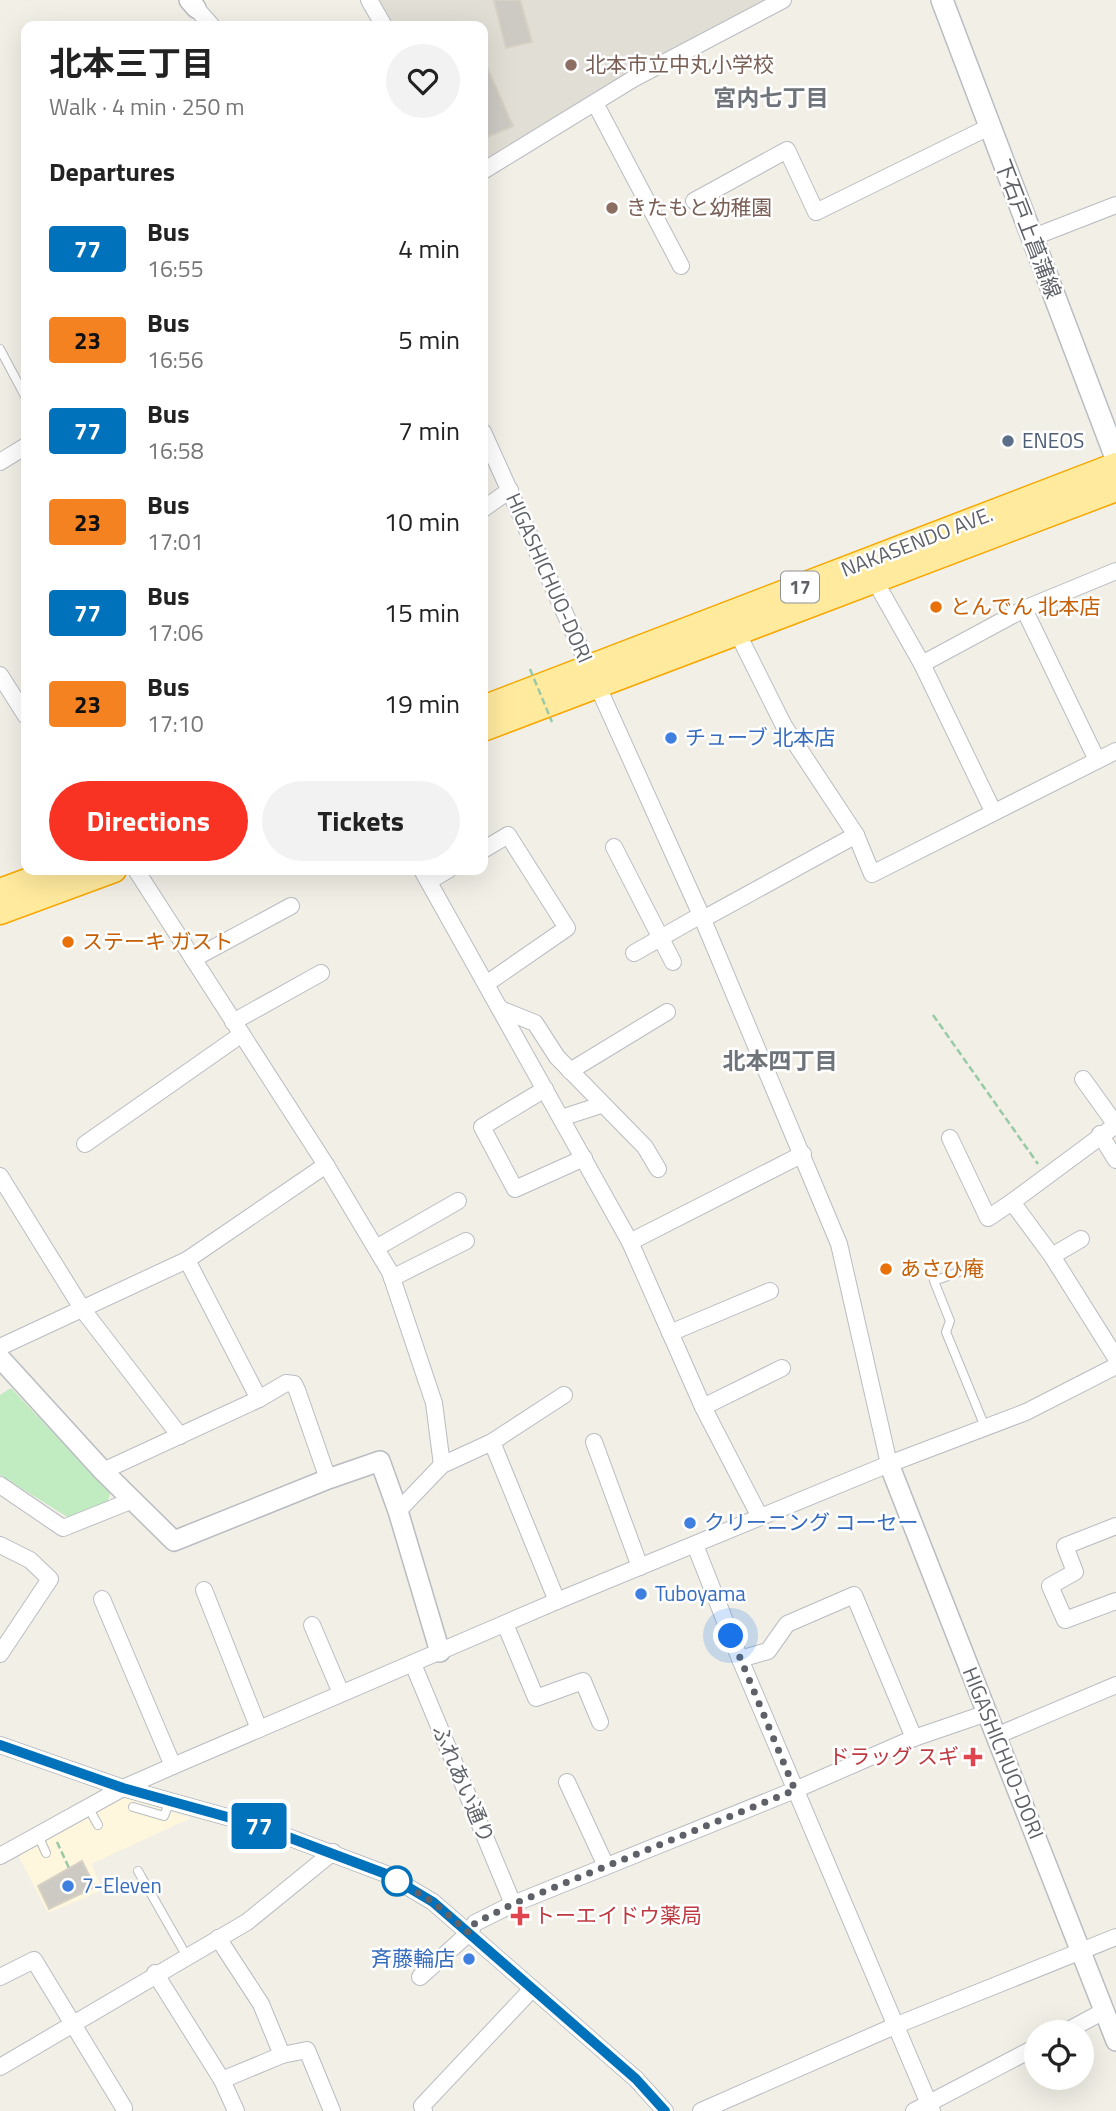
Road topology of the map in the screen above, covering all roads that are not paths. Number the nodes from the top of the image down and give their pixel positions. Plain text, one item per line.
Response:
1 (369, 0) edge
2 (783, 0) edge
3 (942, 0) edge
4 (192, 4) edge
5 (207, 21) edge
6 (381, 21) edge
7 (595, 103) junction
8 (989, 127) junction
9 (488, 169) edge
10 (694, 201) dead end
11 (1116, 205) edge
12 (1031, 238) junction
13 (681, 265) dead end
14 (0, 349) edge
15 (21, 389) edge
16 (488, 443) edge
17 (21, 449) edge
18 (1116, 458) edge
19 (0, 463) edge
20 (1116, 465) edge
21 (1116, 489) edge
22 (510, 490) junction
23 (488, 505) edge
24 (1116, 570) edge
25 (875, 581) junction
26 (1024, 609) junction
27 (737, 632) junction
28 (922, 664) junction
29 (0, 675) edge
30 (593, 678) junction
31 (488, 707) edge
32 (21, 708) edge
33 (488, 727) edge
34 (1116, 751) edge
35 (1097, 760) junction
36 (993, 811) junction
37 (856, 835) junction
38 (488, 847) edge
39 (614, 847) dead end
40 (43, 875) edge
41 (100, 875) edge
42 (139, 875) edge
43 (426, 875) edge
44 (0, 891) edge
45 (291, 906) dead end
46 (0, 912) edge
47 (702, 917) junction
48 (660, 937) junction
49 (635, 953) dead end
50 (193, 960) junction
51 (673, 962) dead end
52 (321, 973) dead end
53 (486, 984) junction
54 (500, 1009) junction
55 (667, 1012) dead end
56 (238, 1028) junction
57 (570, 1071) junction
58 (1083, 1079) dead end
59 (545, 1089) junction
60 (601, 1105) junction
61 (562, 1118) junction
62 (1100, 1135) junction
63 (950, 1138) dead end
64 (85, 1144) dead end
65 (803, 1154) junction
66 (584, 1158) junction
67 (1116, 1160) edge
68 (326, 1165) junction
69 (658, 1169) dead end
70 (0, 1176) edge
71 (458, 1201) dead end
72 (1012, 1202) junction
73 (1081, 1239) dead end
74 (466, 1241) dead end
75 (631, 1242) junction
76 (376, 1248) junction
77 (1052, 1256) junction
78 (187, 1260) junction
79 (967, 1269) dead end
80 (392, 1278) junction
81 (770, 1291) dead end
82 (83, 1310) junction
83 (670, 1333) junction
84 (0, 1347) edge
85 (0, 1358) edge
86 (1116, 1358) edge
87 (1116, 1366) edge
88 (782, 1368) dead end
89 (564, 1395) dead end
90 (258, 1399) junction
91 (703, 1407) junction
92 (985, 1427) junction
93 (180, 1436) junction
94 (492, 1441) junction
95 (594, 1442) dead end
96 (889, 1464) junction
97 (442, 1465) junction
98 (103, 1471) junction
99 (328, 1479) junction
100 (0, 1485) edge
101 (133, 1500) junction
102 (398, 1511) junction
103 (760, 1517) junction
104 (1116, 1526) edge
105 (0, 1545) edge
106 (695, 1545) junction
107 (640, 1567) junction
108 (204, 1590) dead end
109 (102, 1599) dead end
110 (557, 1601) junction
111 (1116, 1601) edge
112 (505, 1624) junction
113 (312, 1625) dead end
114 (440, 1653) junction
115 (0, 1654) edge
116 (740, 1659) junction
117 (412, 1664) junction
118 (1116, 1685) edge
119 (341, 1693) junction
120 (987, 1713) junction
121 (600, 1722) dead end
122 (259, 1729) junction
123 (996, 1736) junction
124 (914, 1738) junction
125 (0, 1745) edge
126 (173, 1766) junction
127 (567, 1782) dead end
128 (123, 1788) junction
129 (795, 1790) junction
130 (170, 1801) junction
131 (88, 1807) junction
132 (133, 1807) dead end
133 (98, 1825) dead end
134 (44, 1832) junction
135 (46, 1853) dead end
136 (333, 1853) junction
137 (0, 1856) edge
138 (606, 1866) junction
139 (138, 1871) dead end
140 (513, 1904) junction
141 (469, 1933) junction
142 (1116, 1937) edge
143 (218, 1938) junction
144 (1082, 1952) junction
145 (186, 1955) junction
146 (155, 1973) junction
147 (0, 1977) edge
148 (421, 1977) dead end
149 (532, 1989) junction
150 (1104, 2011) junction
151 (1087, 2020) edge
152 (74, 2024) junction
153 (897, 2025) junction
154 (1116, 2041) edge
155 (1024, 2054) edge
156 (282, 2055) junction
157 (0, 2067) edge
158 (222, 2080) junction
159 (124, 2108) dead end
160 (925, 2108) edge
161 (236, 2111) edge
162 (332, 2111) edge
163 (424, 2111) edge
164 (665, 2111) edge
165 (701, 2111) edge

1 - 6 street
2 - 7 street
3 - 8 main road, 下石戸上菖蒲線
4 - 5 street
7 - 9 street
7 - 13 street
8 - 10 street
8 - 12 main road, 下石戸上菖蒲線
11 - 12 street
12 - 18 main road, 下石戸上菖蒲線
14 - 15 lane
16 - 22 street, HIGASHICHUO-DORI
17 - 19 street
20 - 30 highway, NAKASENDO AVE. / 17
21 - 25 highway, NAKASENDO AVE. / 17
22 - 23 street
22 - 30 street, HIGASHICHUO-DORI
24 - 26 street
25 - 27 highway, NAKASENDO AVE. / 17
25 - 28 street
26 - 28 street
26 - 35 street
27 - 30 highway, NAKASENDO AVE. / 17
27 - 37 street
28 - 36 street
29 - 32 street
30 - 31 highway, NAKASENDO AVE. / 17
30 - 33 highway, NAKASENDO AVE. / 17
30 - 47 street, HIGASHICHUO-DORI
34 - 35 street
35 - 36 street
36 - 37 street
37 - 47 street
38 - 53 street
39 - 48 street
40 - 44 highway
41 - 46 highway
42 - 50 street
43 - 53 street
45 - 50 street
47 - 48 street
47 - 65 street, HIGASHICHUO-DORI
48 - 49 street
48 - 51 street
50 - 56 street
52 - 56 street
53 - 54 street
54 - 57 street
54 - 59 street
55 - 57 street
56 - 64 street
56 - 68 street
57 - 60 street
58 - 62 street
59 - 61 street
59 - 66 street
60 - 61 street
60 - 69 street
61 - 66 street
62 - 67 street
62 - 72 street
63 - 72 street
65 - 75 street
65 - 96 street, HIGASHICHUO-DORI
66 - 75 street
68 - 76 street
68 - 78 street
70 - 82 street
71 - 76 street
72 - 77 street
73 - 77 street
74 - 80 street
75 - 83 street
76 - 80 street
77 - 86 street
78 - 82 street
78 - 90 street
79 - 92 lane
80 - 97 street
81 - 83 street
82 - 84 street
82 - 93 street
83 - 91 street
85 - 98 street
87 - 92 street
88 - 91 street
89 - 94 street
90 - 93 street
90 - 99 street
91 - 103 street
92 - 96 street
93 - 98 street
94 - 97 street
94 - 110 street
95 - 107 street
96 - 103 street
96 - 120 street, HIGASHICHUO-DORI
97 - 102 street
98 - 101 street
99 - 101 street
99 - 102 street
100 - 101 street
102 - 114 street
103 - 106 street
104 - 111 street
105 - 115 street
106 - 107 street
106 - 116 street
107 - 110 street
108 - 122 street
109 - 126 street
110 - 112 street
112 - 114 street
112 - 121 street
113 - 119 street
114 - 117 street
116 - 124 street
116 - 129 street
117 - 119 street
117 - 140 street, ふれあい通り
118 - 123 street
119 - 122 street
120 - 123 street, HIGASHICHUO-DORI
120 - 124 street
122 - 126 street
123 - 144 street, HIGASHICHUO-DORI
124 - 129 street
125 - 128 street
126 - 128 street
127 - 138 street
128 - 130 street
128 - 131 street
129 - 138 street
129 - 153 street
130 - 132 lane
130 - 136 street
131 - 133 lane
131 - 134 street
134 - 135 lane
134 - 137 street
136 - 141 street
136 - 143 street
138 - 140 street
139 - 145 lane
140 - 141 street
141 - 148 street
141 - 149 street
142 - 144 street
143 - 145 street
143 - 156 street
144 - 150 street, HIGASHICHUO-DORI
144 - 153 street
145 - 146 street
146 - 152 street
146 - 158 street
147 - 152 street
149 - 163 street
149 - 164 street
150 - 151 street
150 - 154 street, HIGASHICHUO-DORI
152 - 157 street
152 - 159 street
153 - 160 street
153 - 165 street
155 - 160 street
156 - 158 street
156 - 162 street
158 - 161 street

